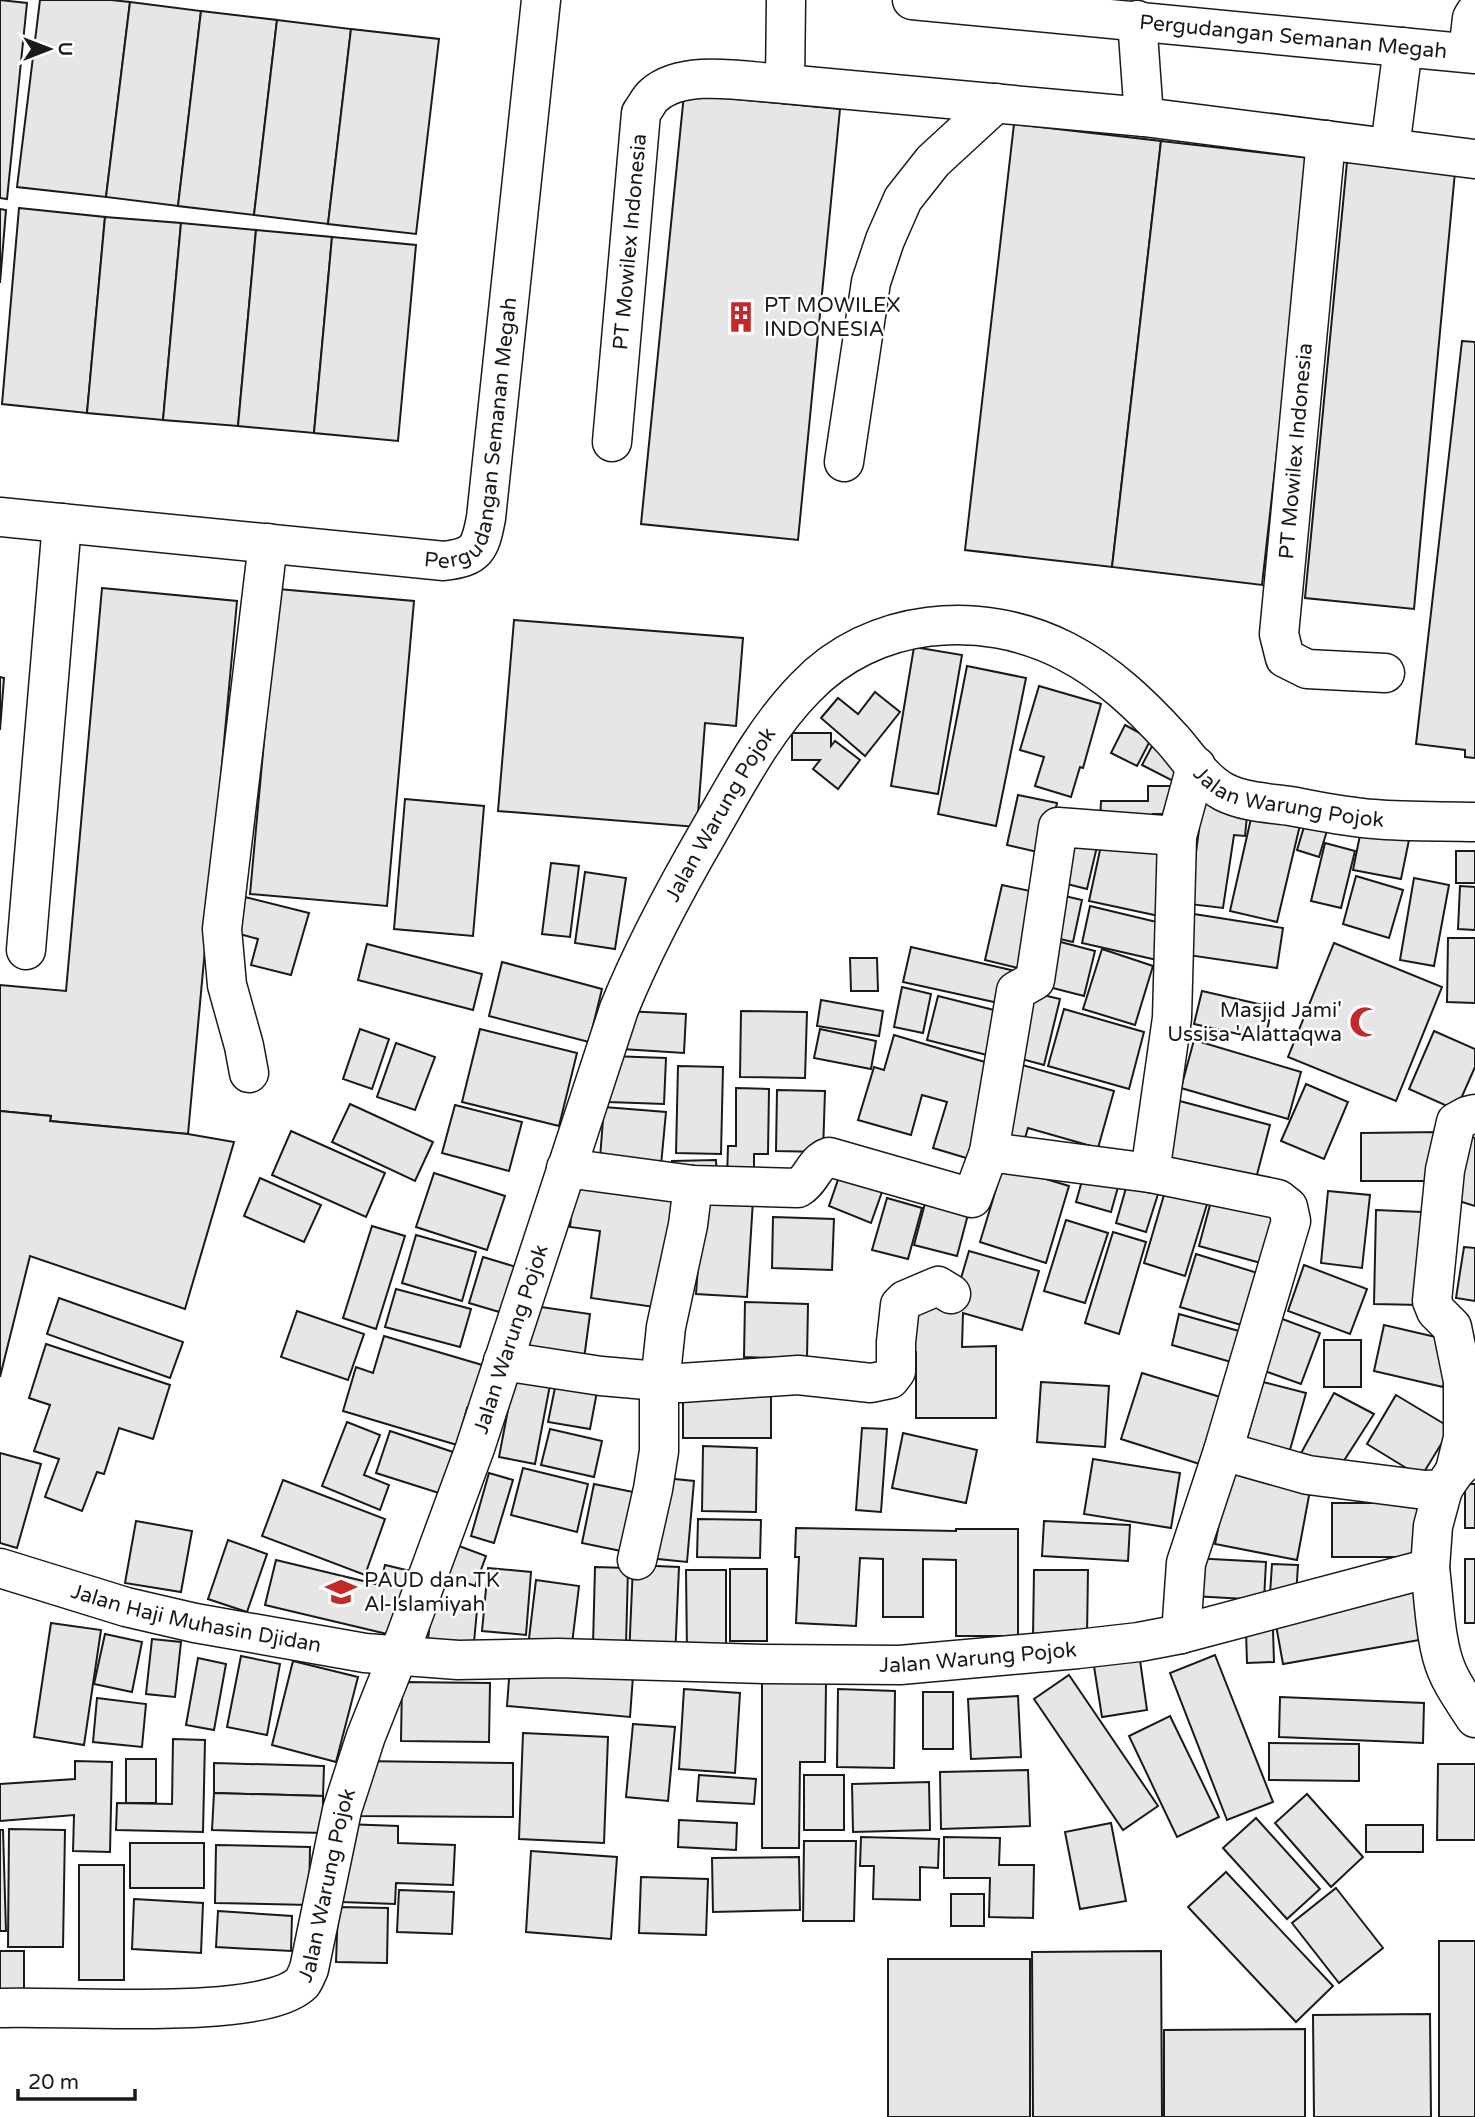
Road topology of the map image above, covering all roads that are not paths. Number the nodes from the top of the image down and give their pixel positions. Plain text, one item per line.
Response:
1 (541, 0) edge
2 (786, 0) edge
3 (912, 0) edge
4 (1071, 7) edge
5 (1475, 13) edge
6 (1137, 20) junction
7 (1403, 47) junction
8 (1471, 54) edge
9 (785, 84) junction
10 (996, 103) junction
11 (1144, 117) junction
12 (1326, 140) junction
13 (1391, 148) junction
14 (1474, 159) edge
15 (611, 442) dead end
16 (844, 462) dead end
17 (0, 517) edge
18 (62, 523) junction
19 (268, 543) junction
20 (1385, 673) dead end
21 (1196, 766) junction
22 (1475, 822) edge
23 (1177, 836) junction
24 (26, 950) dead end
25 (249, 1073) dead end
26 (1475, 1114) edge
27 (989, 1152) junction
28 (566, 1168) junction
29 (1150, 1173) junction
30 (693, 1185) junction
31 (951, 1294) dead end
32 (503, 1361) junction
33 (661, 1381) junction
34 (1223, 1451) junction
35 (1458, 1472) edge
36 (637, 1560) dead end
37 (0, 1568) edge
38 (1430, 1569) junction
39 (1181, 1634) junction
40 (397, 1656) junction
41 (1475, 1718) edge
42 (0, 2008) edge

1 - 19 street, Pergudangan Semanan Megah
2 - 9 street
3 - 4 street, Pergudangan Semanan Megah
4 - 6 street, Pergudangan Semanan Megah
5 - 8 street
6 - 7 street, Pergudangan Semanan Megah
6 - 11 street
7 - 8 street, Pergudangan Semanan Megah
7 - 13 street
9 - 10 street, PT Mowilex Indonesia
9 - 15 street, PT Mowilex Indonesia
10 - 11 street, PT Mowilex Indonesia
10 - 16 street
11 - 12 street, PT Mowilex Indonesia
12 - 13 street, PT Mowilex Indonesia
12 - 20 street, PT Mowilex Indonesia
13 - 14 street, PT Mowilex Indonesia
17 - 18 street, Pergudangan Semanan Megah
18 - 19 street, Pergudangan Semanan Megah
18 - 24 street
19 - 25 street
21 - 22 street, Jalan Warung Pojok
21 - 23 street
21 - 28 street, Jalan Warung Pojok
23 - 27 street
23 - 29 street
26 - 35 street
27 - 29 street
27 - 30 street
28 - 30 street
28 - 32 street, Jalan Warung Pojok
29 - 34 street
30 - 33 street
31 - 33 street
32 - 33 street
32 - 40 street, Jalan Warung Pojok
33 - 36 street
34 - 35 street
34 - 39 street
35 - 38 street
37 - 40 street, Jalan Haji Muhasin Djidan
38 - 39 street, Jalan Warung Pojok
38 - 41 street
39 - 40 street, Jalan Warung Pojok
40 - 42 street, Jalan Warung Pojok

